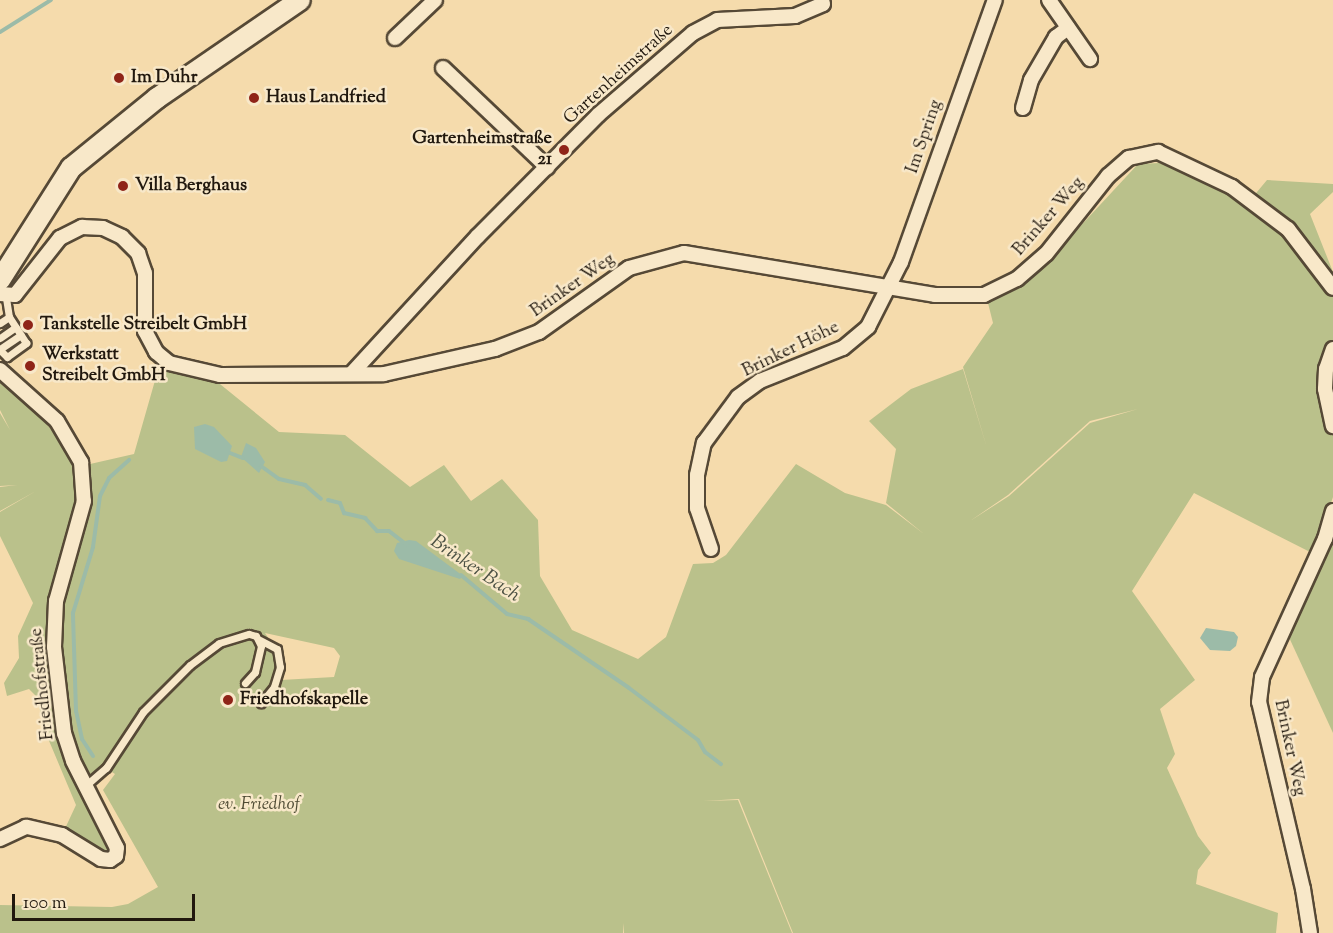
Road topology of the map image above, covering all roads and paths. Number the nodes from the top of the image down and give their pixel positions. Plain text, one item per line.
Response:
1 (300, 0) edge
2 (435, 0) edge
3 (822, 0) edge
4 (994, 0) edge
5 (1049, 0) edge
6 (1068, 28) junction
7 (395, 38) dead end
8 (1090, 59) dead end
9 (443, 68) dead end
10 (1023, 108) dead end
11 (547, 167) junction
12 (891, 286) junction
13 (1333, 288) edge
14 (2, 290) edge
15 (9, 317) junction
16 (0, 324) edge
17 (16, 327) junction
18 (0, 338) edge
19 (0, 350) edge
20 (1333, 350) edge
21 (0, 370) edge
22 (352, 373) junction
23 (1333, 426) edge
24 (1333, 511) edge
25 (711, 549) dead end
26 (260, 640) junction
27 (245, 683) dead end
28 (261, 703) dead end
29 (85, 786) junction
30 (0, 838) edge
31 (1310, 933) edge

1 - 14 main road
2 - 7 street
3 - 11 street, Gartenheimstraße
4 - 12 street, Im Spring
5 - 6 street
6 - 8 street
6 - 10 street
9 - 11 street
11 - 22 street, Gartenheimstraße
12 - 13 street, Brinker Weg
12 - 22 street, Brinker Weg
12 - 25 street, Brinker Höhe
14 - 15 lane
14 - 22 street, Brinker Weg
15 - 16 lane
15 - 17 lane
17 - 18 lane
17 - 19 lane
20 - 23 street
21 - 29 street, Friedhofstraße
24 - 31 street, Brinker Weg
26 - 27 lane
26 - 28 lane
26 - 29 lane
29 - 30 street, Friedhofstraße

